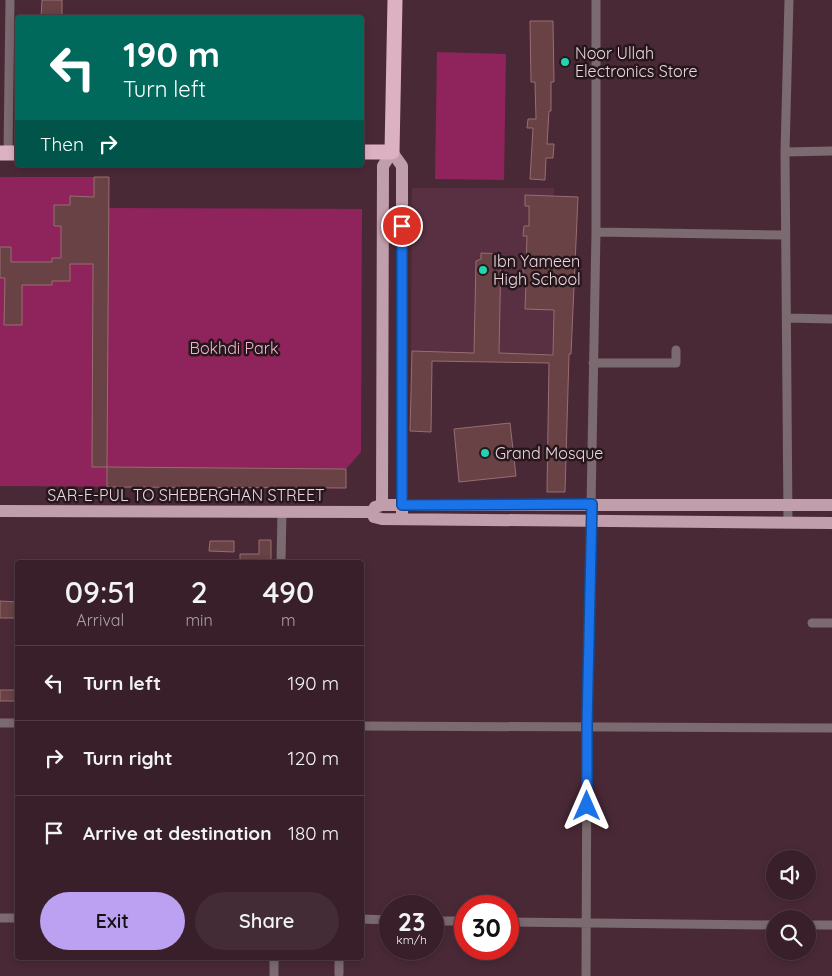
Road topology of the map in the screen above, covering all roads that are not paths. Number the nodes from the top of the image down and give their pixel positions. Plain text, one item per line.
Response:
1 (10, 0) edge
2 (395, 0) edge
3 (596, 0) edge
4 (789, 0) edge
5 (832, 151) edge
6 (364, 152) edge
7 (392, 152) junction
8 (785, 152) junction
9 (9, 153) edge
10 (596, 232) junction
11 (785, 235) junction
12 (787, 318) junction
13 (832, 319) edge
14 (676, 350) dead end
15 (593, 363) junction
16 (592, 504) junction
17 (402, 505) junction
18 (788, 505) junction
19 (832, 506) edge
20 (377, 508) junction
21 (0, 511) edge
22 (282, 512) junction
23 (402, 519) junction
24 (591, 521) junction
25 (788, 522) junction
26 (832, 523) edge
27 (281, 560) edge
28 (832, 622) edge
29 (812, 623) dead end
30 (0, 723) edge
31 (15, 723) edge
32 (364, 726) edge
33 (587, 726) junction
34 (832, 728) edge
35 (0, 918) edge
36 (15, 918) edge
37 (364, 919) edge
38 (379, 920) edge
39 (519, 922) edge
40 (587, 924) junction
41 (766, 925) edge
42 (816, 925) edge
43 (832, 926) edge
44 (274, 960) edge
45 (339, 960) edge
46 (339, 974) dead end
47 (274, 976) edge
48 (586, 976) edge

1 - 9 street
2 - 7 highway
3 - 10 street
4 - 8 street
5 - 8 street
6 - 7 highway
7 - 17 main road
7 - 20 main road
8 - 11 street
10 - 11 street
10 - 15 street
11 - 12 street
12 - 13 street
12 - 18 street
14 - 15 street
15 - 16 street
16 - 17 main road, SAR-E-PUL TO SHEBERGHAN STREET
16 - 18 main road, SAR-E-PUL TO SHEBERGHAN STREET
16 - 24 street
17 - 20 main road, SAR-E-PUL TO SHEBERGHAN STREET
17 - 23 main road
18 - 19 main road, SAR-E-PUL TO SHEBERGHAN STREET
18 - 25 street
20 - 22 main road, SAR-E-PUL TO SHEBERGHAN STREET
20 - 23 main road
21 - 22 main road, SAR-E-PUL TO SHEBERGHAN STREET
22 - 27 street
23 - 24 main road
24 - 25 main road
24 - 33 street
25 - 26 main road
28 - 29 street
30 - 31 street
32 - 33 street
33 - 34 street
33 - 40 street
35 - 36 street
37 - 38 street
39 - 40 street
40 - 41 street
40 - 48 street
42 - 43 street
44 - 47 street
45 - 46 street

